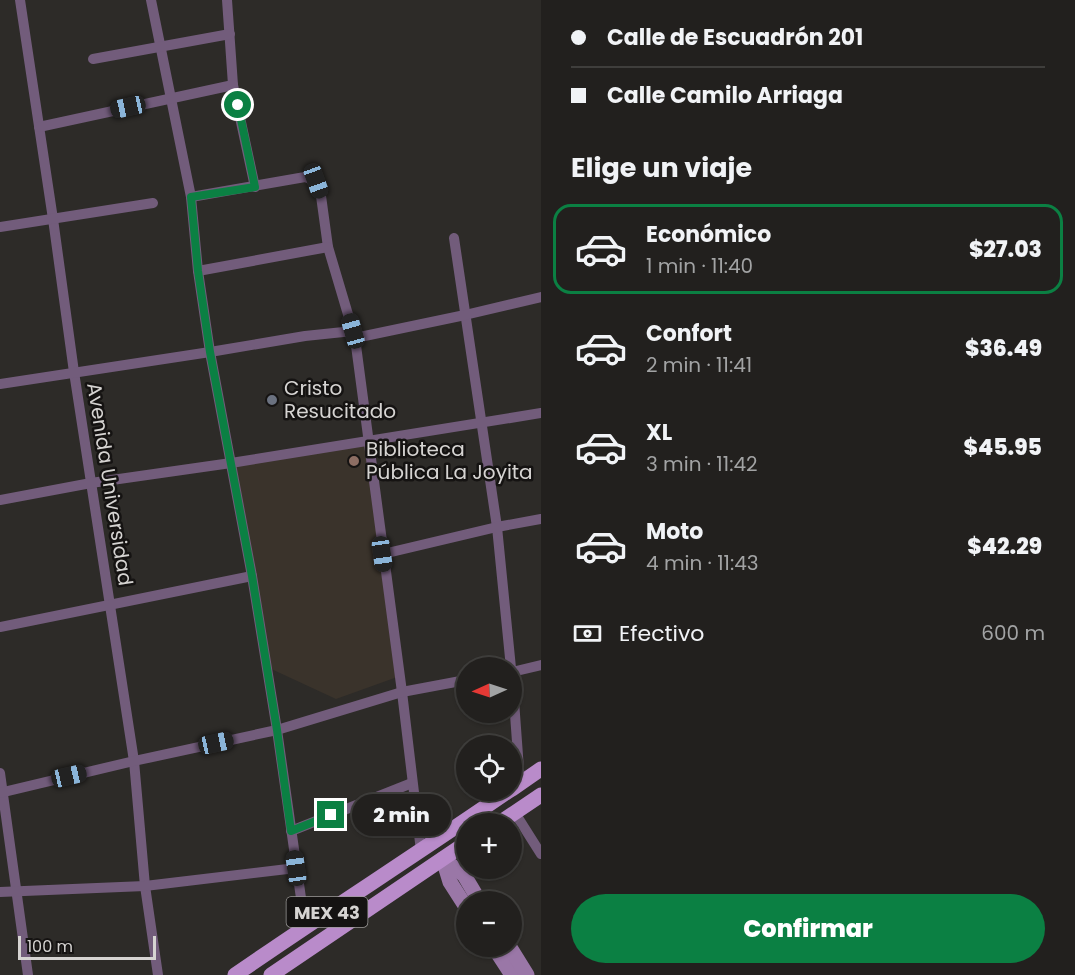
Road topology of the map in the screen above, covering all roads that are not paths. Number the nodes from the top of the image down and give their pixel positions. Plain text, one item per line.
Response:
1 (20, 0) edge
2 (151, 0) edge
3 (227, 0) edge
4 (230, 34) junction
5 (161, 46) junction
6 (93, 59) dead end
7 (233, 85) junction
8 (172, 98) junction
9 (39, 127) junction
10 (255, 187) junction
11 (191, 197) junction
12 (153, 203) dead end
13 (53, 219) junction
14 (0, 227) edge
15 (454, 238) dead end
16 (328, 247) junction
17 (198, 271) junction
18 (541, 297) edge
19 (465, 315) junction
20 (354, 334) junction
21 (210, 352) junction
22 (74, 372) junction
23 (0, 384) edge
24 (541, 413) edge
25 (482, 423) junction
26 (369, 440) junction
27 (231, 463) junction
28 (91, 483) junction
29 (0, 500) edge
30 (541, 519) edge
31 (497, 527) junction
32 (382, 554) junction
33 (252, 576) junction
34 (110, 604) junction
35 (0, 627) edge
36 (510, 657) edge
37 (541, 665) edge
38 (522, 669) edge
39 (456, 682) edge
40 (402, 692) junction
41 (277, 730) junction
42 (134, 760) junction
43 (541, 769) edge
44 (0, 772) edge
45 (522, 782) edge
46 (412, 783) junction
47 (2, 793) edge
48 (541, 795) edge
49 (495, 801) edge
50 (514, 813) edge
51 (522, 825) edge
52 (291, 831) junction
53 (451, 831) junction
54 (456, 850) edge
55 (421, 851) junction
56 (541, 854) edge
57 (443, 859) junction
58 (296, 868) junction
59 (145, 885) junction
60 (17, 891) junction
61 (456, 891) edge
62 (473, 891) edge
63 (0, 892) edge
64 (305, 926) junction
65 (500, 957) edge
66 (515, 957) edge
67 (288, 969) edge
68 (28, 975) edge
69 (158, 975) edge
70 (235, 975) edge
71 (271, 975) edge
72 (512, 975) edge
73 (526, 975) edge

1 - 9 street, Avenida Universidad
2 - 5 street
3 - 4 street
4 - 5 street
4 - 7 street
5 - 6 street
5 - 8 street
7 - 8 street
7 - 10 street
8 - 9 street
8 - 11 street
9 - 13 street, Avenida Universidad
10 - 11 street
10 - 16 street
11 - 17 street
12 - 13 street
13 - 14 street
13 - 22 street, Avenida Universidad
15 - 19 street
16 - 17 street
16 - 20 street
17 - 21 street
18 - 19 street
19 - 20 street
19 - 25 street
20 - 21 street
20 - 26 street
21 - 22 street
21 - 27 street
22 - 23 street
22 - 28 street, Avenida Universidad
24 - 25 street
25 - 26 street
25 - 31 street
26 - 27 street
26 - 32 street
27 - 28 street
27 - 33 street
28 - 29 street
28 - 34 street, Avenida Universidad
30 - 31 street
31 - 32 street
31 - 36 street
32 - 40 street
33 - 34 street
33 - 41 street
34 - 35 street
34 - 42 street, Avenida Universidad
37 - 38 street
39 - 40 street
40 - 41 street
40 - 46 street
41 - 42 street
41 - 52 street
42 - 47 street
42 - 59 street, Avenida Universidad
43 - 45 main road, MEX 43
44 - 47 street
46 - 52 street
46 - 55 street
47 - 60 street
48 - 50 main road
49 - 53 main road, MEX 43
51 - 56 street
52 - 58 street
53 - 55 main road, MEX 43
53 - 57 main road
54 - 57 main road, MEX 43
55 - 57 main road
55 - 64 main road, MEX 43
57 - 61 street
57 - 62 street
57 - 67 main road, MEX 43
58 - 59 street
58 - 64 street
59 - 60 street
59 - 69 street, Avenida Universidad
60 - 63 street
60 - 68 street
64 - 70 main road, MEX 43
65 - 72 street
66 - 73 street
67 - 71 main road, MEX 43

